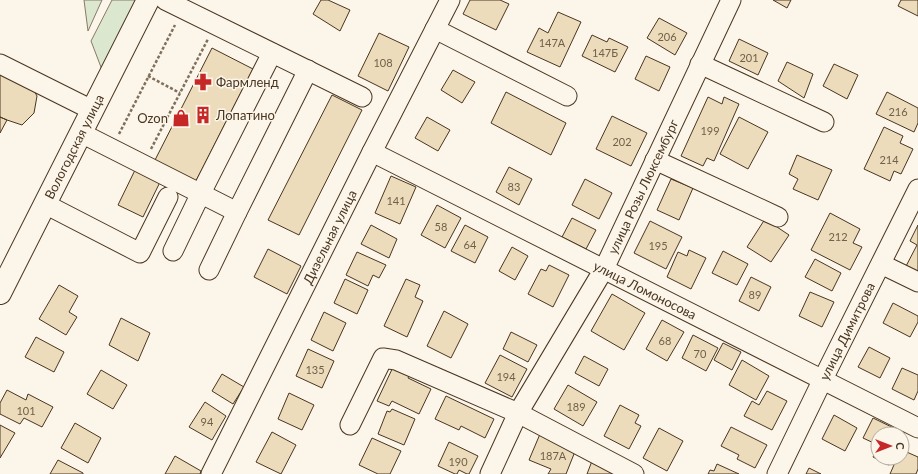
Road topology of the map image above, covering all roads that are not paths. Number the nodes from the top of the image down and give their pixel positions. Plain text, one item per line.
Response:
1 (148, 0) edge
2 (165, 0) edge
3 (450, 0) edge
4 (731, 0) edge
5 (435, 28) junction
6 (272, 53) junction
7 (0, 64) edge
8 (700, 64) junction
9 (308, 70) junction
10 (567, 96) dead end
11 (362, 97) dead end
12 (92, 110) junction
13 (824, 122) dead end
14 (81, 133) junction
15 (372, 152) junction
16 (655, 160) junction
17 (918, 189) edge
18 (201, 194) junction
19 (168, 197) dead end
20 (45, 204) junction
21 (237, 212) junction
22 (778, 217) dead end
23 (173, 251) dead end
24 (881, 264) junction
25 (604, 269) junction
26 (209, 270) dead end
27 (918, 282) edge
28 (0, 293) edge
29 (823, 379) junction
30 (518, 413) junction
31 (350, 425) dead end
32 (918, 428) edge
33 (211, 474) edge
34 (490, 474) edge
35 (634, 474) edge
36 (777, 474) edge

1 - 12 main road, Вологодская улица
2 - 6 street
3 - 5 street, Дизельная улица
4 - 8 street, улица Розы Люксембург
5 - 10 street
5 - 15 street, Дизельная улица
6 - 9 street
6 - 18 street
7 - 12 street
8 - 13 street
8 - 16 street, улица Розы Люксембург
9 - 11 street
9 - 21 street
12 - 14 main road, Вологодская улица
14 - 18 street
14 - 20 main road, Вологодская улица
15 - 25 street, улица Ломоносова
15 - 33 street, Дизельная улица
16 - 22 street
16 - 25 street, улица Розы Люксембург
17 - 24 street, улица Димитрова
18 - 21 street
18 - 23 street
19 - 20 street
20 - 28 main road, Вологодская улица
21 - 26 street
24 - 27 street
24 - 29 street, улица Димитрова
25 - 29 street, улица Ломоносова
25 - 30 street, улица Розы Люксембург
29 - 32 street, улица Ломоносова
29 - 36 street, улица Димитрова
30 - 31 street
30 - 34 street, улица Розы Люксембург
30 - 35 street

